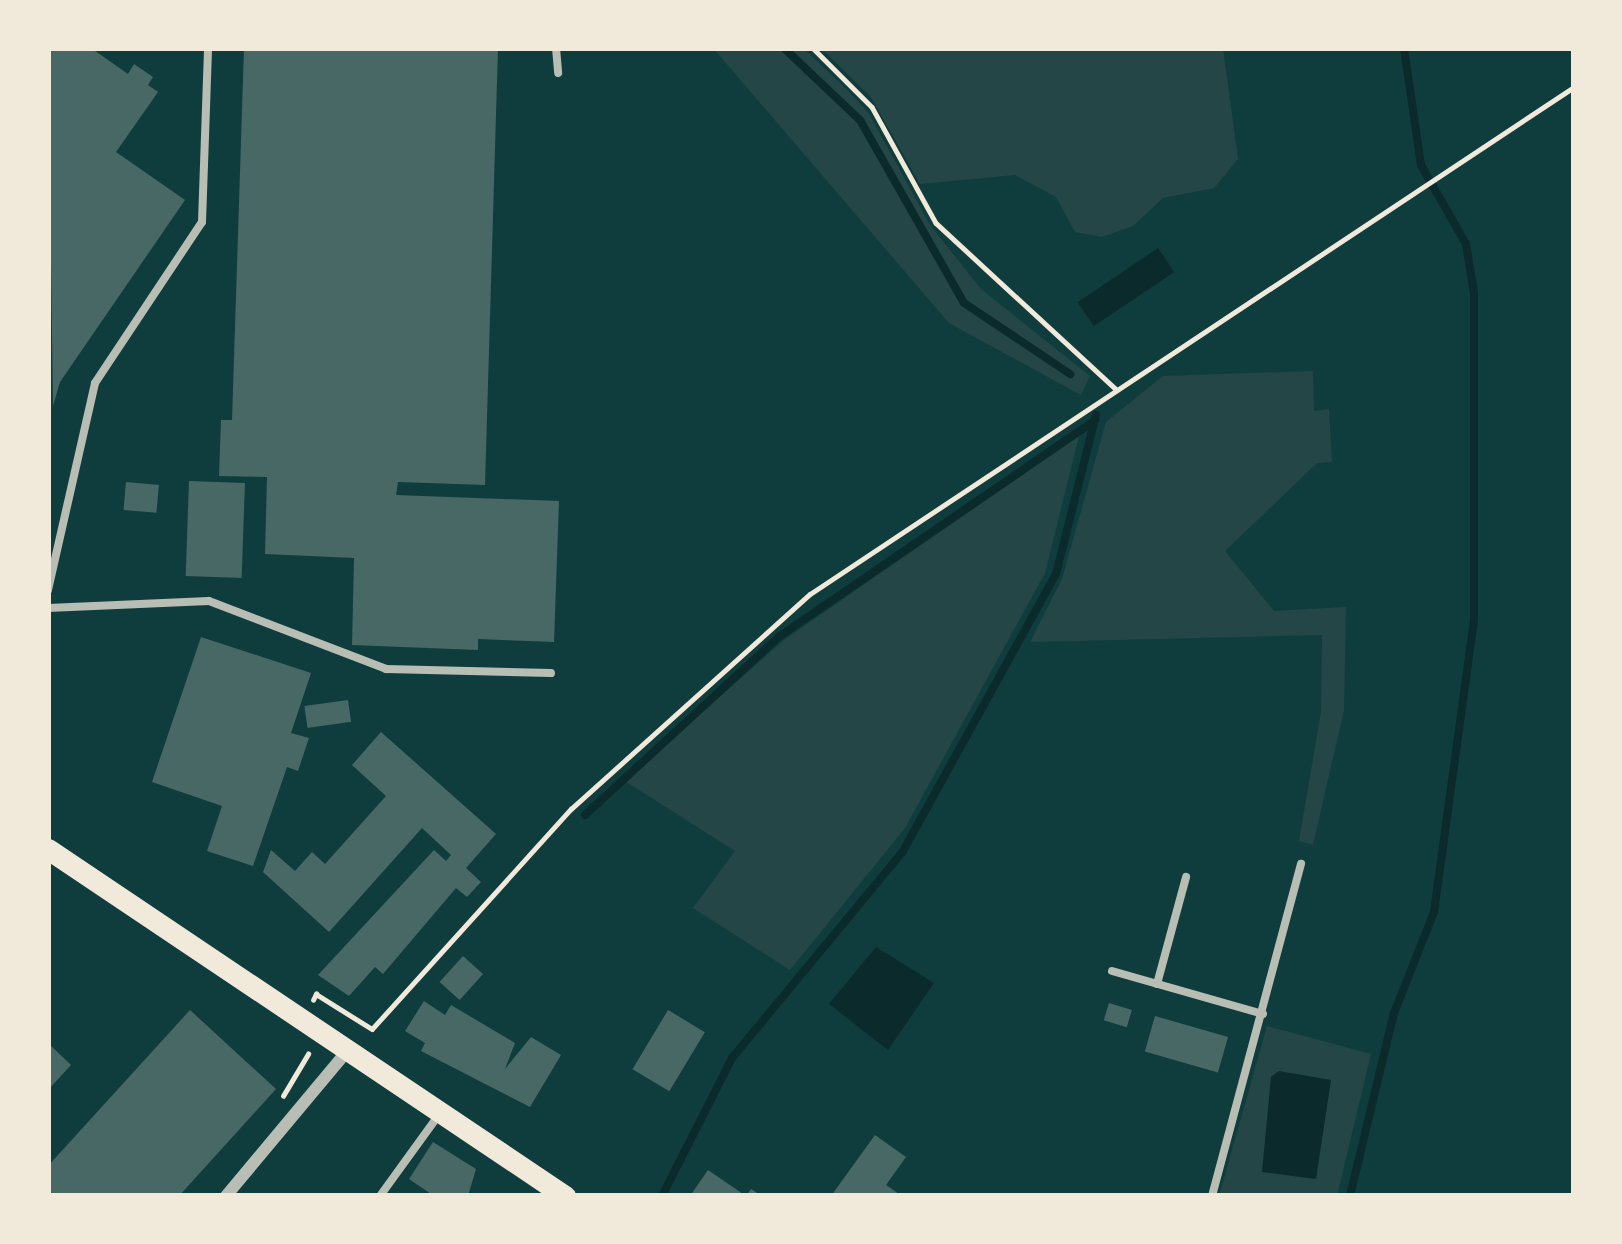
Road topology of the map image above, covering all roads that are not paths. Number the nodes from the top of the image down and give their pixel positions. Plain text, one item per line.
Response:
1 (208, 48) edge
2 (556, 48) edge
3 (558, 73) dead end
4 (48, 590) edge
5 (48, 608) edge
6 (551, 673) dead end
7 (48, 850) edge
8 (1301, 864) dead end
9 (1186, 878) dead end
10 (1112, 971) dead end
11 (1157, 984) junction
12 (1263, 1014) junction
13 (350, 1048) junction
14 (442, 1110) junction
15 (226, 1196) edge
16 (380, 1196) edge
17 (565, 1196) edge
18 (1212, 1196) edge

1 - 4 lane
2 - 3 lane
5 - 6 lane
7 - 13 main road
8 - 12 lane
9 - 11 lane
10 - 11 lane
11 - 12 lane
12 - 18 lane
13 - 14 main road
13 - 15 street
14 - 16 lane
14 - 17 main road

